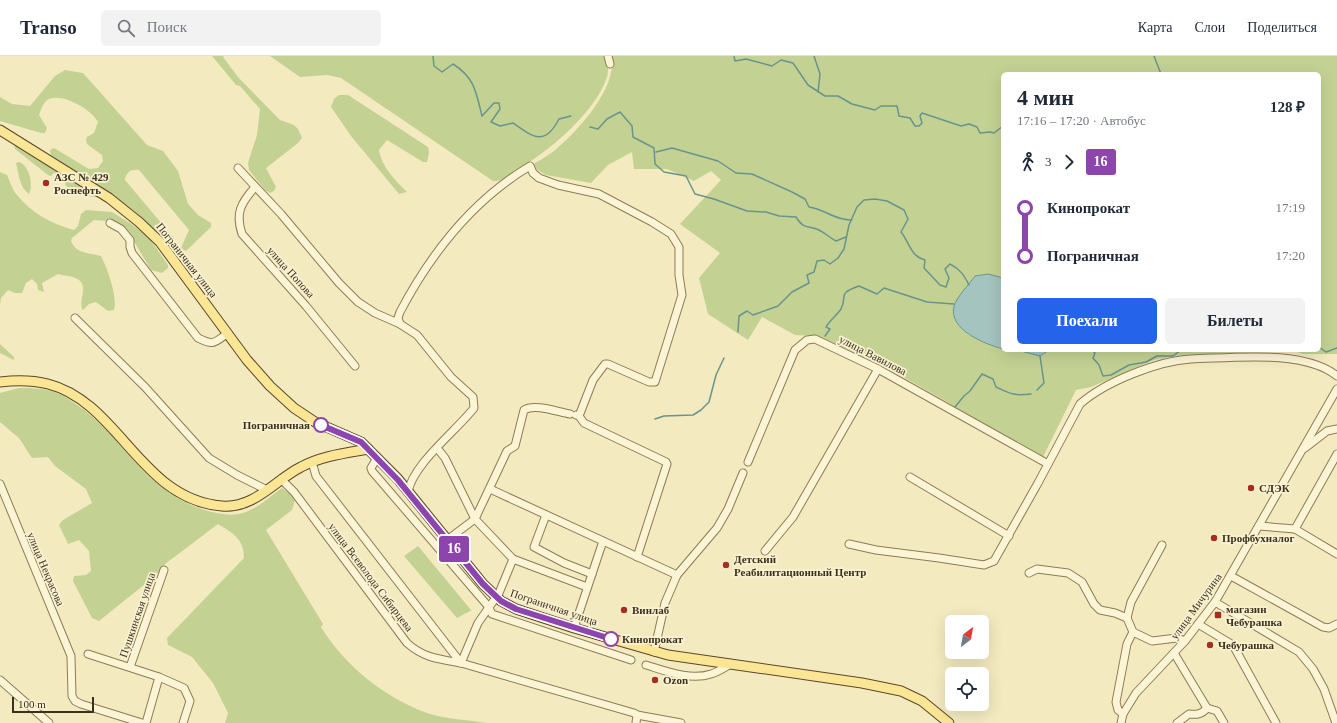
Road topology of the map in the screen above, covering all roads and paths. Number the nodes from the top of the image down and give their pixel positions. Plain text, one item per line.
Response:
1 (608, 56) edge
2 (610, 64) dead end
3 (0, 130) edge
4 (238, 168) dead end
5 (255, 187) junction
6 (110, 223) dead end
7 (75, 318) dead end
8 (400, 324) junction
9 (228, 333) junction
10 (355, 366) dead end
11 (878, 369) junction
12 (1337, 376) edge
13 (0, 382) edge
14 (1337, 388) edge
15 (575, 415) junction
16 (1337, 429) edge
17 (437, 448) junction
18 (368, 449) junction
19 (1302, 451) junction
20 (1337, 454) edge
21 (377, 458) junction
22 (312, 462) junction
23 (748, 462) dead end
24 (1048, 464) junction
25 (743, 473) dead end
26 (910, 477) dead end
27 (282, 480) junction
28 (0, 484) edge
29 (490, 489) junction
30 (267, 490) junction
31 (408, 492) junction
32 (546, 515) junction
33 (475, 519) junction
34 (1259, 526) junction
35 (1295, 530) junction
36 (1009, 536) junction
37 (447, 540) junction
38 (602, 541) junction
39 (849, 544) dead end
40 (1162, 545) dead end
41 (766, 551) dead end
42 (1337, 554) edge
43 (638, 557) junction
44 (513, 559) junction
45 (164, 570) dead end
46 (1028, 573) dead end
47 (592, 574) junction
48 (677, 575) junction
49 (1231, 576) junction
50 (588, 587) junction
51 (496, 597) junction
52 (1215, 602) junction
53 (488, 606) junction
54 (1127, 618) junction
55 (1198, 624) junction
56 (1337, 624) edge
57 (574, 628) junction
58 (1133, 632) junction
59 (1185, 641) junction
60 (654, 652) junction
61 (1174, 653) junction
62 (88, 654) dead end
63 (631, 660) dead end
64 (461, 663) junction
65 (731, 664) junction
66 (646, 665) dead end
67 (130, 667) junction
68 (159, 677) junction
69 (0, 680) edge
70 (1208, 708) junction
71 (1123, 714) junction
72 (636, 717) edge
73 (49, 723) edge
74 (142, 723) edge
75 (146, 723) edge
76 (183, 723) edge
77 (681, 723) edge
78 (949, 723) edge
79 (1121, 723) edge
80 (1177, 723) edge
81 (1224, 723) edge
82 (1276, 723) edge
83 (1336, 723) edge

1 - 2 street
3 - 9 main road, Пограничная улица
4 - 5 street
5 - 8 street
5 - 10 street, улица Попова
6 - 9 street
7 - 30 street
8 - 15 street
8 - 17 street
9 - 18 main road, Пограничная улица
11 - 23 street, улица Вавилова
11 - 24 street, улица Вавилова
11 - 41 street
12 - 24 street
13 - 30 main road
14 - 19 street, улица Мичурина
15 - 29 street
15 - 43 street
16 - 19 street
17 - 31 street
17 - 33 street
18 - 21 main road, Пограничная улица
18 - 22 main road
19 - 34 street, улица Мичурина
20 - 35 street
21 - 31 main road, Пограничная улица
21 - 53 street
22 - 27 main road
22 - 64 street, улица Всеволода Сибирцева
24 - 36 street
25 - 48 street
26 - 36 street
27 - 30 main road
27 - 64 street, улица Всеволода Сибирцева
28 - 74 street, улица Некрасова
29 - 32 street
29 - 33 street
31 - 37 main road, Пограничная улица
32 - 38 street
32 - 47 street
33 - 37 street
33 - 44 street
34 - 35 street
34 - 49 street, улица Мичурина
35 - 42 street
36 - 39 street
37 - 51 main road, Пограничная улица
38 - 43 street
38 - 47 street
40 - 54 street
43 - 48 street
44 - 50 street
44 - 51 street
45 - 67 street, Пушкинская улица
46 - 54 street
47 - 50 street
48 - 60 street
49 - 52 street, улица Мичурина
49 - 56 street
50 - 57 street
51 - 53 street
51 - 57 main road, Пограничная улица
52 - 55 street, улица Мичурина
52 - 83 street
53 - 63 street
53 - 64 street
54 - 58 street
55 - 59 street, улица Мичурина
55 - 82 street
57 - 60 main road, Пограничная улица
58 - 59 street
58 - 71 street
59 - 61 street, улица Мичурина
60 - 65 main road, Пограничная улица
61 - 70 street
61 - 71 street, улица Мичурина
62 - 67 street, Пушкинская улица
64 - 72 street, улица Всеволода Сибирцева
65 - 66 street
65 - 78 main road, Пограничная улица
67 - 68 street, Пушкинская улица
68 - 75 street
68 - 76 street, Пушкинская улица
69 - 73 street
70 - 80 street
70 - 81 street
71 - 79 street, улица Мичурина
72 - 77 street, улица Всеволода Сибирцева

